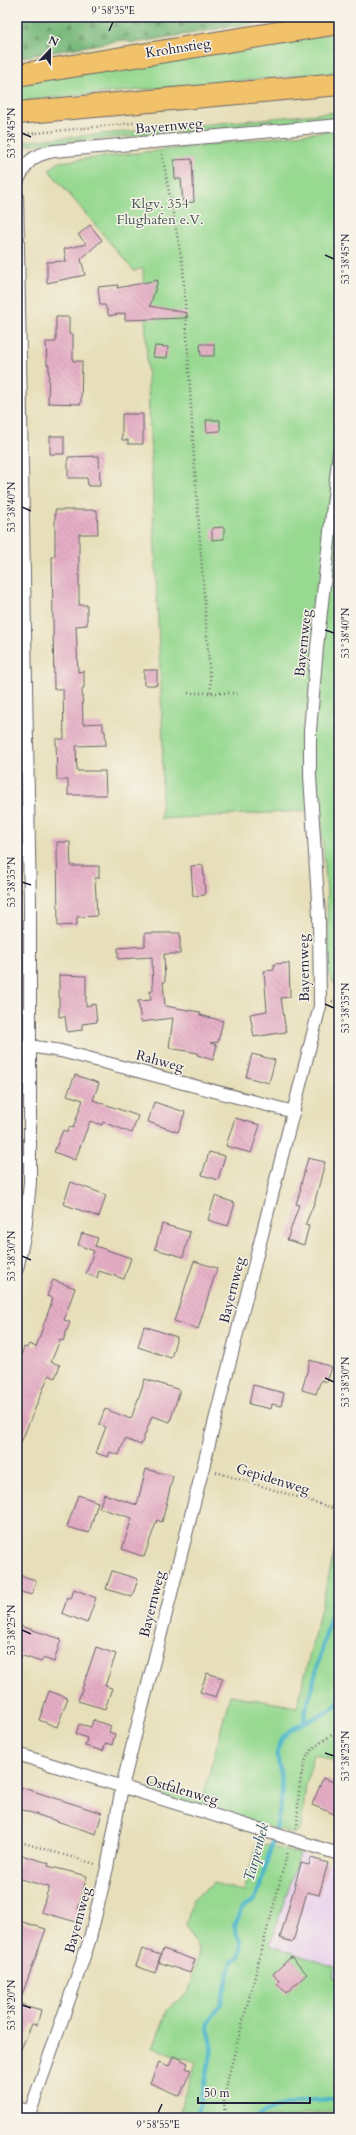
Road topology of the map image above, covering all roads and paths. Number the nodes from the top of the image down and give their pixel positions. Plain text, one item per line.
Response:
1 (339, 23) edge
2 (17, 75) edge
3 (339, 84) edge
4 (17, 113) edge
5 (339, 125) edge
6 (24, 134) dead end
7 (17, 135) edge
8 (159, 142) junction
9 (17, 182) edge
10 (17, 195) edge
11 (339, 452) edge
12 (212, 692) junction
13 (188, 693) dead end
14 (240, 693) dead end
15 (23, 1047) edge
16 (294, 1112) junction
17 (17, 1269) edge
18 (202, 1468) junction
19 (339, 1510) edge
20 (339, 1730) edge
21 (17, 1754) edge
22 (122, 1787) junction
23 (289, 1837) junction
24 (17, 1841) edge
25 (339, 1854) edge
26 (107, 1868) junction
27 (17, 2108) edge
28 (339, 2114) edge
29 (29, 2115) edge
30 (225, 2118) edge
31 (304, 2118) edge

1 - 2 highway, Krohnstieg
3 - 4 highway
5 - 8 street, Bayernweg
6 - 7 path
8 - 9 street, Bayernweg
8 - 12 path
10 - 15 street
11 - 16 street, Bayernweg
12 - 13 path
12 - 14 path
15 - 16 street, Rahweg
15 - 17 street
16 - 18 street, Bayernweg
18 - 19 path, Gepidenweg
18 - 22 street, Bayernweg
20 - 23 path
21 - 22 street, Ostfalenweg
22 - 23 street, Ostfalenweg
22 - 26 street, Bayernweg
23 - 25 street, Ostfalenweg
23 - 30 path
24 - 26 path
26 - 29 street, Bayernweg
27 - 29 street
28 - 31 path

